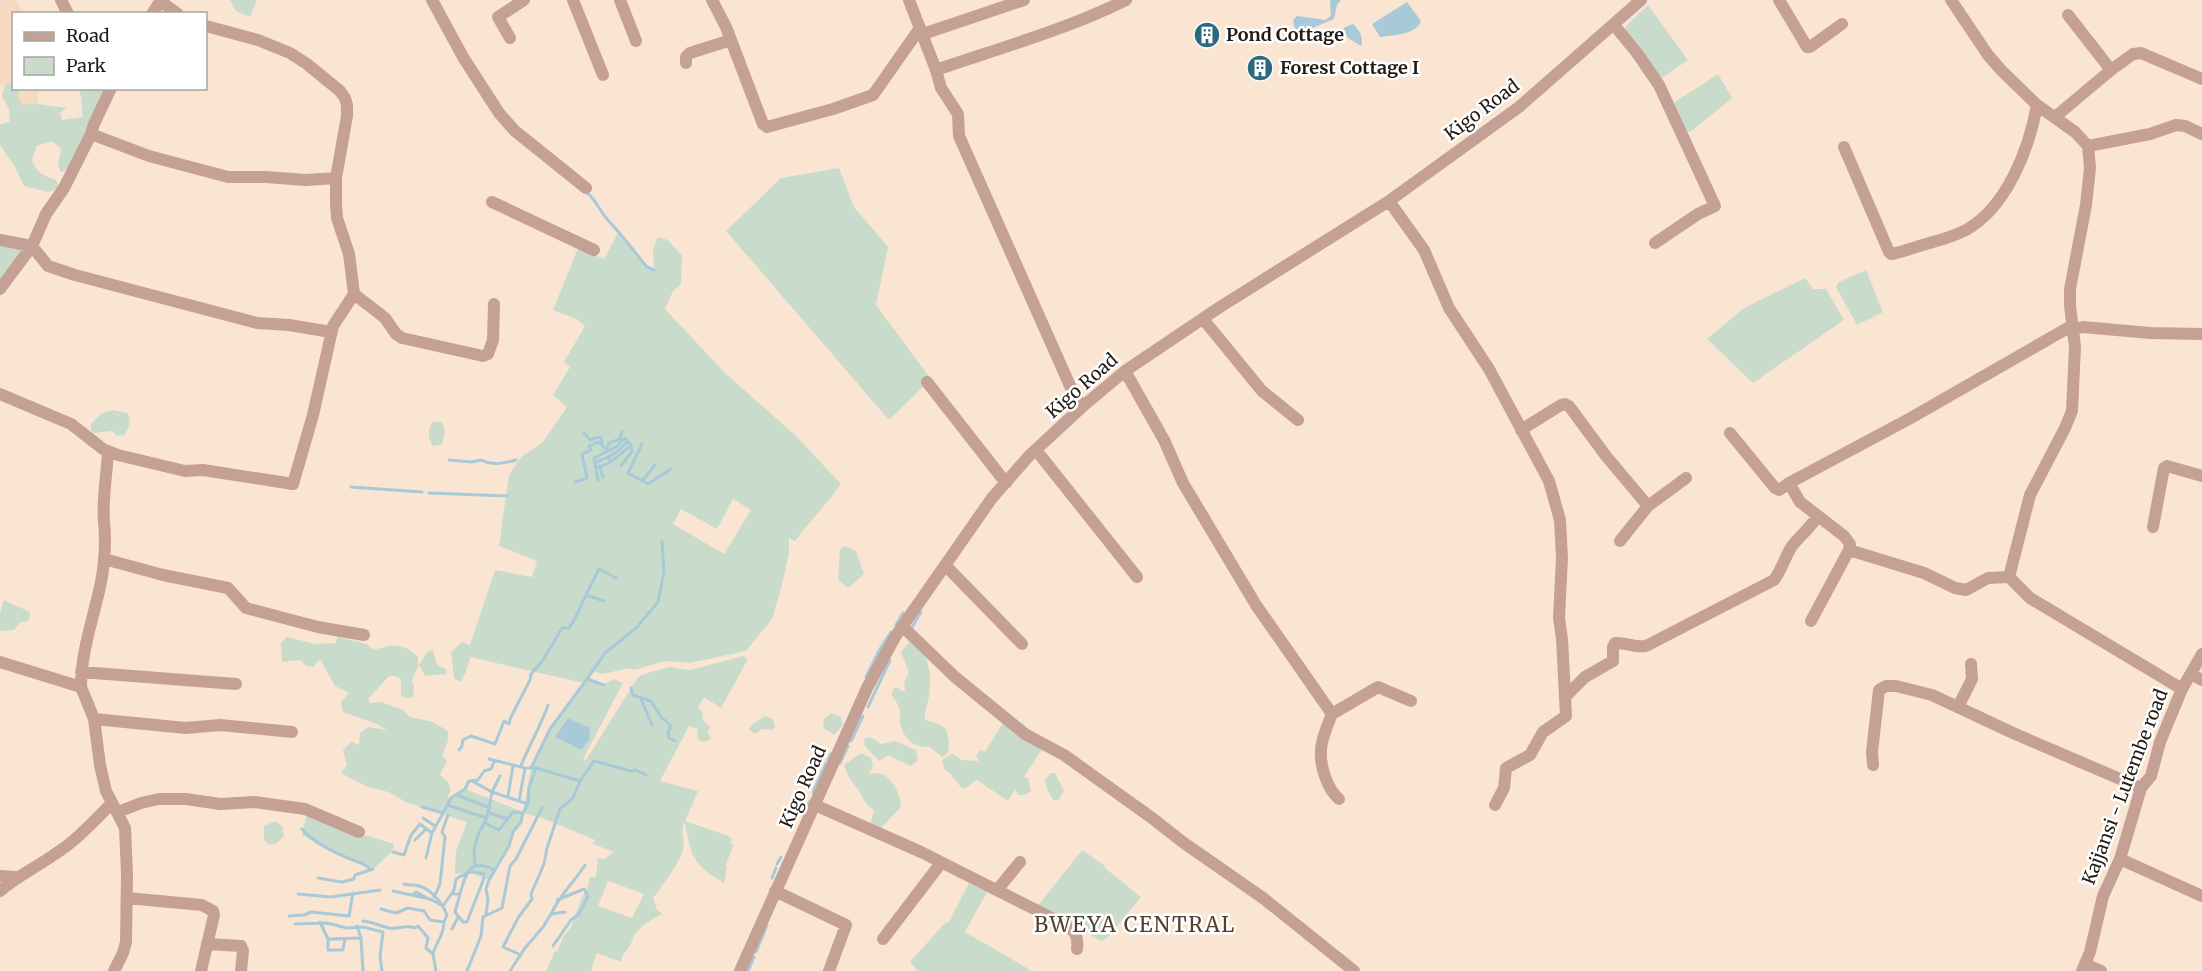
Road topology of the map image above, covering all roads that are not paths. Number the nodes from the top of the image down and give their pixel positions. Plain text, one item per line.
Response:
1 (432, 0) edge
2 (524, 0) edge
3 (573, 0) edge
4 (620, 0) edge
5 (712, 0) edge
6 (909, 0) edge
7 (1024, 0) edge
8 (1126, 0) edge
9 (1641, 0) edge
10 (1779, 0) edge
11 (1951, 0) edge
12 (161, 1) edge
13 (175, 12) edge
14 (2068, 15) dead end
15 (1842, 24) dead end
16 (1614, 25) junction
17 (207, 26) edge
18 (922, 31) junction
19 (510, 38) dead end
20 (731, 40) junction
21 (636, 41) dead end
22 (686, 63) dead end
23 (936, 70) junction
24 (2111, 70) junction
25 (603, 75) dead end
26 (2202, 79) edge
27 (110, 90) edge
28 (2037, 105) junction
29 (2055, 117) junction
30 (91, 134) junction
31 (2202, 134) edge
32 (1844, 147) dead end
33 (2088, 147) junction
34 (336, 178) junction
35 (586, 188) dead end
36 (1389, 201) junction
37 (492, 202) dead end
38 (0, 240) edge
39 (1655, 243) dead end
40 (32, 246) junction
41 (594, 250) dead end
42 (0, 289) edge
43 (354, 294) junction
44 (494, 304) dead end
45 (1203, 319) junction
46 (2073, 327) junction
47 (331, 332) junction
48 (2202, 334) edge
49 (1125, 371) junction
50 (927, 382) dead end
51 (0, 393) edge
52 (1082, 407) junction
53 (1298, 420) dead end
54 (1521, 430) junction
55 (1730, 433) dead end
56 (1036, 450) junction
57 (108, 451) junction
58 (2202, 476) edge
59 (1686, 478) dead end
60 (1006, 483) junction
61 (1789, 483) junction
62 (1648, 506) junction
63 (1817, 517) junction
64 (2153, 527) dead end
65 (1620, 541) dead end
66 (1849, 550) junction
67 (104, 559) junction
68 (945, 565) junction
69 (1137, 577) dead end
70 (2009, 577) junction
71 (1811, 621) dead end
72 (902, 626) junction
73 (364, 635) dead end
74 (1022, 644) dead end
75 (2202, 654) edge
76 (0, 662) edge
77 (1971, 664) dead end
78 (81, 672) junction
79 (2196, 677) edge
80 (236, 684) dead end
81 (81, 687) junction
82 (2182, 689) junction
83 (1565, 697) junction
84 (1411, 701) dead end
85 (1958, 707) junction
86 (1332, 714) junction
87 (94, 719) junction
88 (292, 732) dead end
89 (1873, 765) dead end
90 (2140, 788) junction
91 (1339, 799) dead end
92 (815, 805) junction
93 (1495, 805) dead end
94 (115, 808) junction
95 (359, 832) dead end
96 (2120, 859) junction
97 (941, 862) junction
98 (1020, 862) dead end
99 (0, 876) edge
100 (15, 877) junction
101 (997, 890) junction
102 (0, 891) edge
103 (776, 891) junction
104 (2202, 897) edge
105 (127, 898) junction
106 (883, 939) dead end
107 (207, 944) junction
108 (1077, 949) dead end
109 (2084, 968) edge
110 (114, 971) edge
111 (201, 971) edge
112 (241, 971) edge
113 (740, 971) edge
114 (829, 971) edge
115 (1354, 971) edge
116 (2101, 971) edge

1 - 35 street
2 - 19 street
3 - 25 street
4 - 21 street
5 - 20 street
6 - 18 street
7 - 18 street
8 - 23 street
9 - 16 street, Kigo Road
10 - 15 street
11 - 28 street
12 - 13 street
14 - 24 street
16 - 36 street, Kigo Road
16 - 39 street
17 - 34 street
18 - 20 street
18 - 23 street
20 - 22 street
23 - 52 street
24 - 26 street
24 - 29 street
27 - 30 street
28 - 29 street
28 - 32 street
29 - 33 street
30 - 34 street
30 - 40 street
31 - 33 street
33 - 46 street
34 - 43 street
36 - 45 street, Kigo Road
36 - 54 street
37 - 41 street
38 - 40 street
40 - 42 street
40 - 47 street
43 - 44 street
43 - 47 street
45 - 49 street, Kigo Road
45 - 53 street
46 - 48 street
46 - 61 street
46 - 70 street
47 - 57 street
49 - 52 street, Kigo Road
49 - 86 street
50 - 60 street
51 - 57 street
52 - 56 street, Kigo Road
54 - 62 street
54 - 83 street
55 - 61 street
56 - 60 street, Kigo Road
56 - 69 street
57 - 67 street
58 - 64 street
59 - 62 street
60 - 68 street, Kigo Road
61 - 63 street
62 - 65 street
63 - 66 street
63 - 83 street
66 - 70 street
66 - 71 street
67 - 73 street
67 - 78 street
68 - 72 street, Kigo Road
68 - 74 street
70 - 82 street
72 - 92 street, Kigo Road
72 - 115 street
75 - 79 street, Kajjansi - Lutembe road
76 - 81 street
77 - 85 street
78 - 80 street
78 - 81 street
79 - 82 street, Kajjansi - Lutembe road
81 - 87 street
82 - 90 street, Kajjansi - Lutembe road
83 - 93 street
84 - 86 street
85 - 89 street
85 - 90 street
86 - 91 street
87 - 88 street
87 - 94 street
90 - 96 street, Kajjansi - Lutembe road
92 - 97 street
92 - 103 street, Kigo Road
94 - 95 street
94 - 100 street
94 - 105 street
96 - 104 street
96 - 109 street, Kajjansi - Lutembe road
97 - 101 street
97 - 106 street
98 - 101 street
99 - 100 street
100 - 102 street
101 - 108 street
103 - 113 street, Kigo Road
103 - 114 street
105 - 107 street
105 - 110 street
107 - 111 street
107 - 112 street
109 - 116 street

